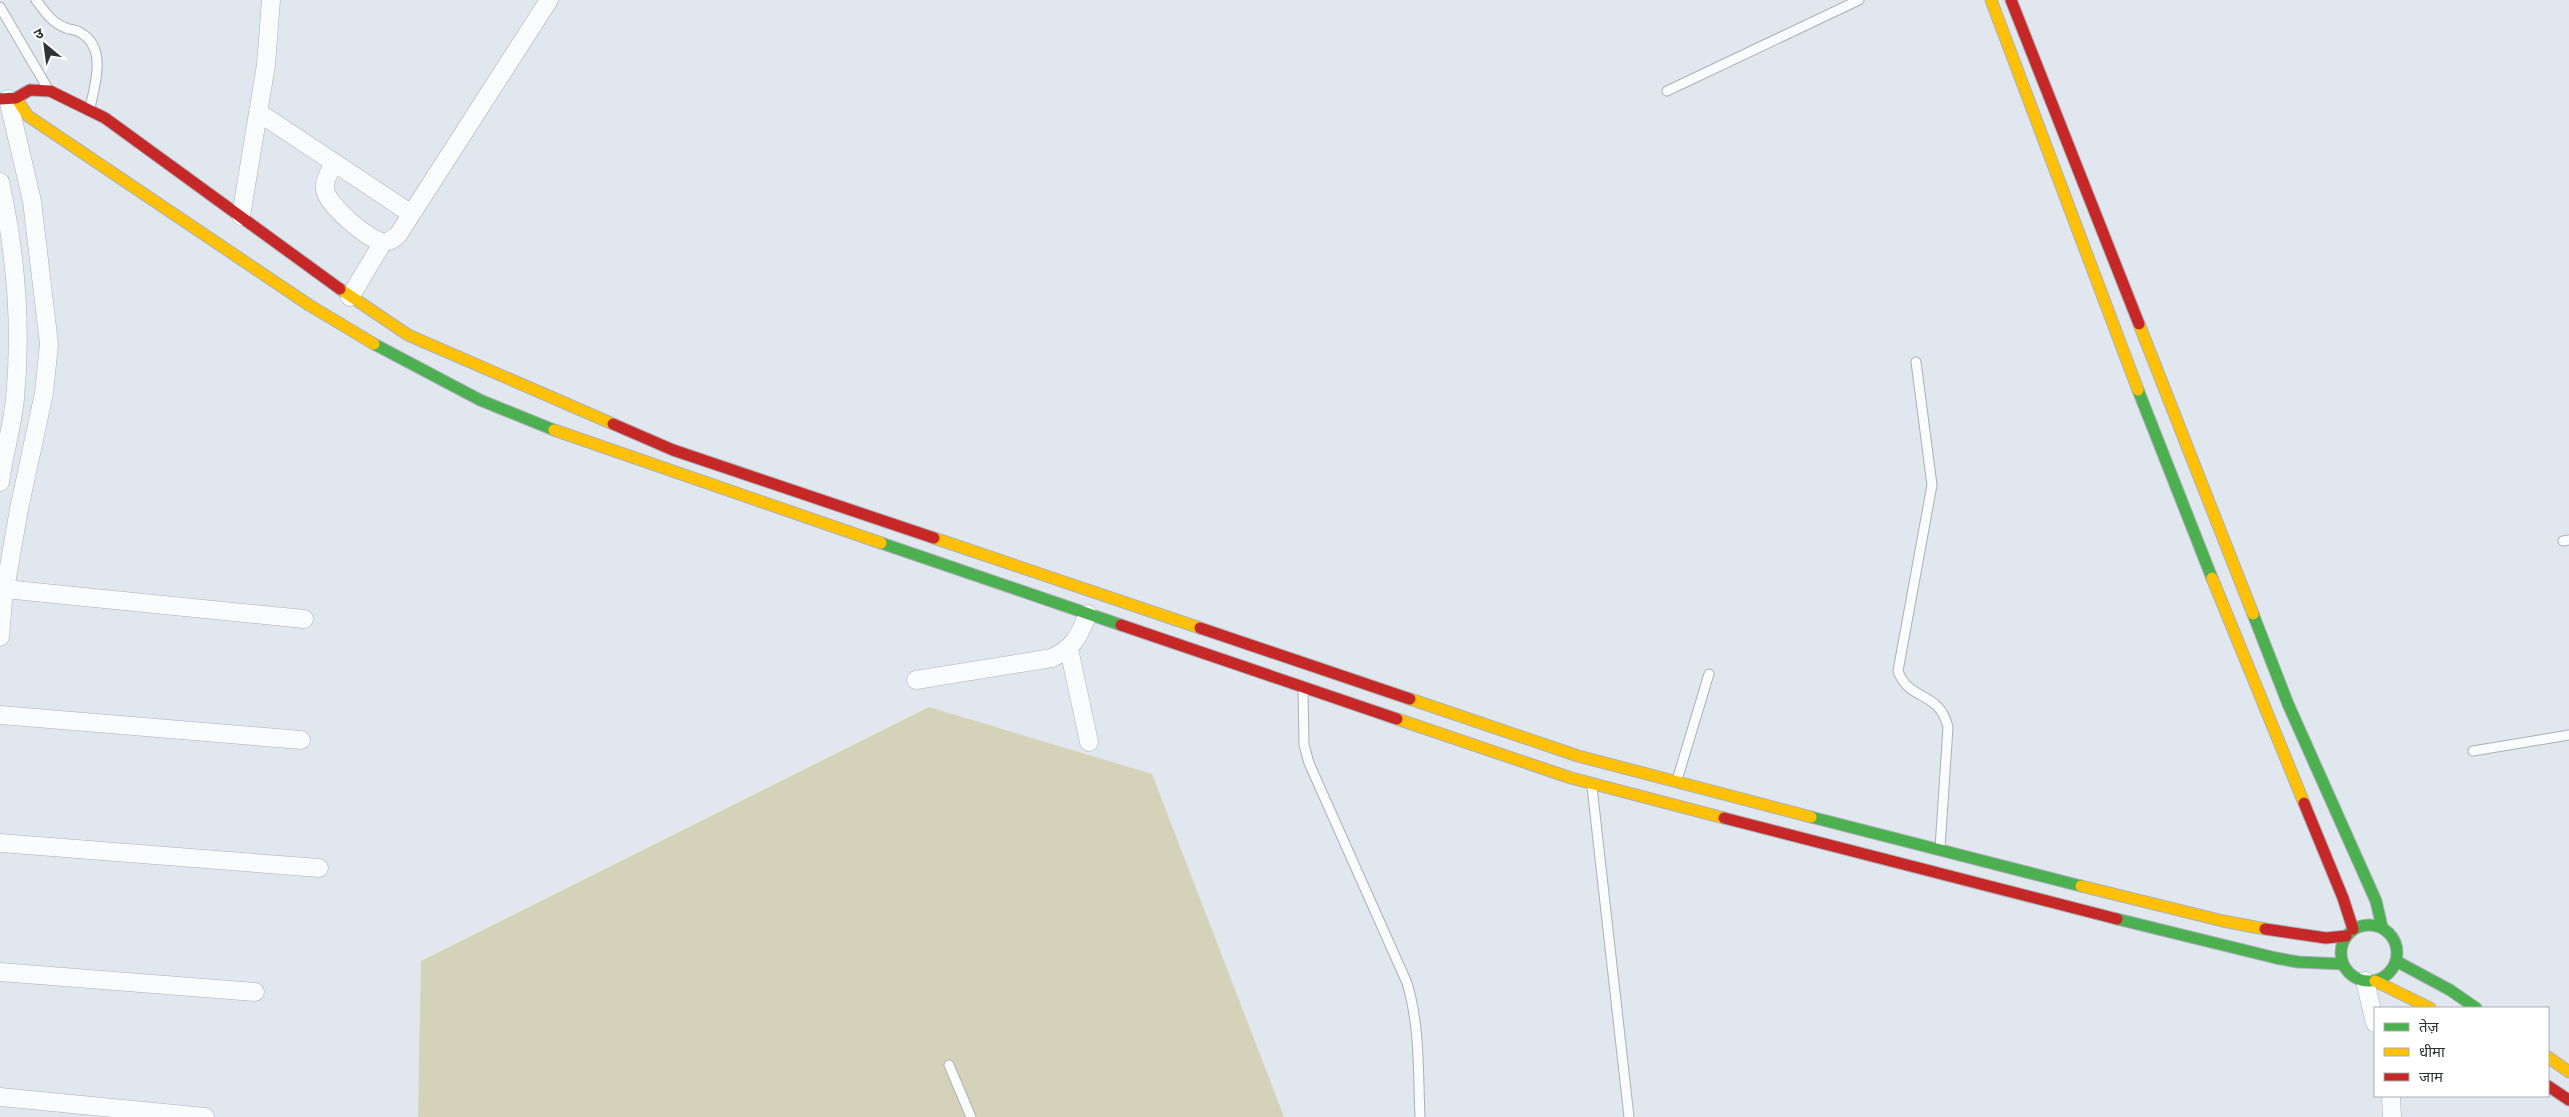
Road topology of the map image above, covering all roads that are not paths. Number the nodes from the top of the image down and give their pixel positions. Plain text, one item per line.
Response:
1 (36, 0) edge
2 (271, 0) edge
3 (549, 0) edge
4 (1859, 0) edge
5 (1991, 0) edge
6 (2011, 0) edge
7 (0, 7) edge
8 (50, 91) junction
9 (1667, 91) dead end
10 (8, 99) edge
11 (90, 110) junction
12 (258, 112) junction
13 (334, 164) junction
14 (0, 182) edge
15 (410, 213) junction
16 (241, 216) junction
17 (383, 242) junction
18 (350, 297) junction
19 (1916, 362) dead end
20 (0, 482) edge
21 (5, 589) junction
22 (1088, 614) junction
23 (304, 619) dead end
24 (0, 637) edge
25 (1069, 649) junction
26 (1709, 674) dead end
27 (916, 680) dead end
28 (1303, 687) junction
29 (0, 715) edge
30 (2569, 735) edge
31 (301, 740) dead end
32 (1089, 742) dead end
33 (2473, 751) dead end
34 (1591, 784) junction
35 (1672, 793) junction
36 (0, 843) edge
37 (1940, 851) junction
38 (319, 868) dead end
39 (2382, 927) junction
40 (2350, 933) junction
41 (2396, 961) junction
42 (2343, 964) junction
43 (0, 972) edge
44 (2370, 981) junction
45 (255, 992) dead end
46 (2428, 1007) edge
47 (2475, 1007) edge
48 (2374, 1015) edge
49 (2549, 1058) edge
50 (950, 1065) dead end
51 (2569, 1072) edge
52 (2549, 1087) edge
53 (0, 1097) edge
54 (2391, 1097) edge
55 (2569, 1100) edge
56 (205, 1117) edge
57 (971, 1117) edge
58 (1420, 1117) edge
59 (1629, 1117) edge
60 (2392, 1117) edge

1 - 11 lane
2 - 12 street
3 - 15 street
4 - 9 lane
5 - 40 street
6 - 39 street
7 - 8 lane
8 - 10 street
8 - 11 street
10 - 21 street
10 - 22 street
11 - 16 street
12 - 13 street
12 - 16 street
13 - 15 street
13 - 17 street
14 - 20 street
15 - 17 street
16 - 18 street
17 - 18 street
18 - 35 street
19 - 37 lane
21 - 23 street
21 - 24 street
22 - 25 street
22 - 28 street
25 - 27 street
25 - 32 street
26 - 35 lane
28 - 34 street
28 - 58 lane
29 - 31 street
30 - 33 lane
34 - 35 street
34 - 59 lane
35 - 37 street
35 - 42 street
36 - 38 street
37 - 40 street
39 - 40 street
39 - 41 street
40 - 42 street
41 - 44 street
41 - 47 street
42 - 44 street
43 - 45 street
44 - 46 street
44 - 48 street
49 - 51 street
50 - 57 lane
52 - 55 street
53 - 56 street
54 - 60 street

